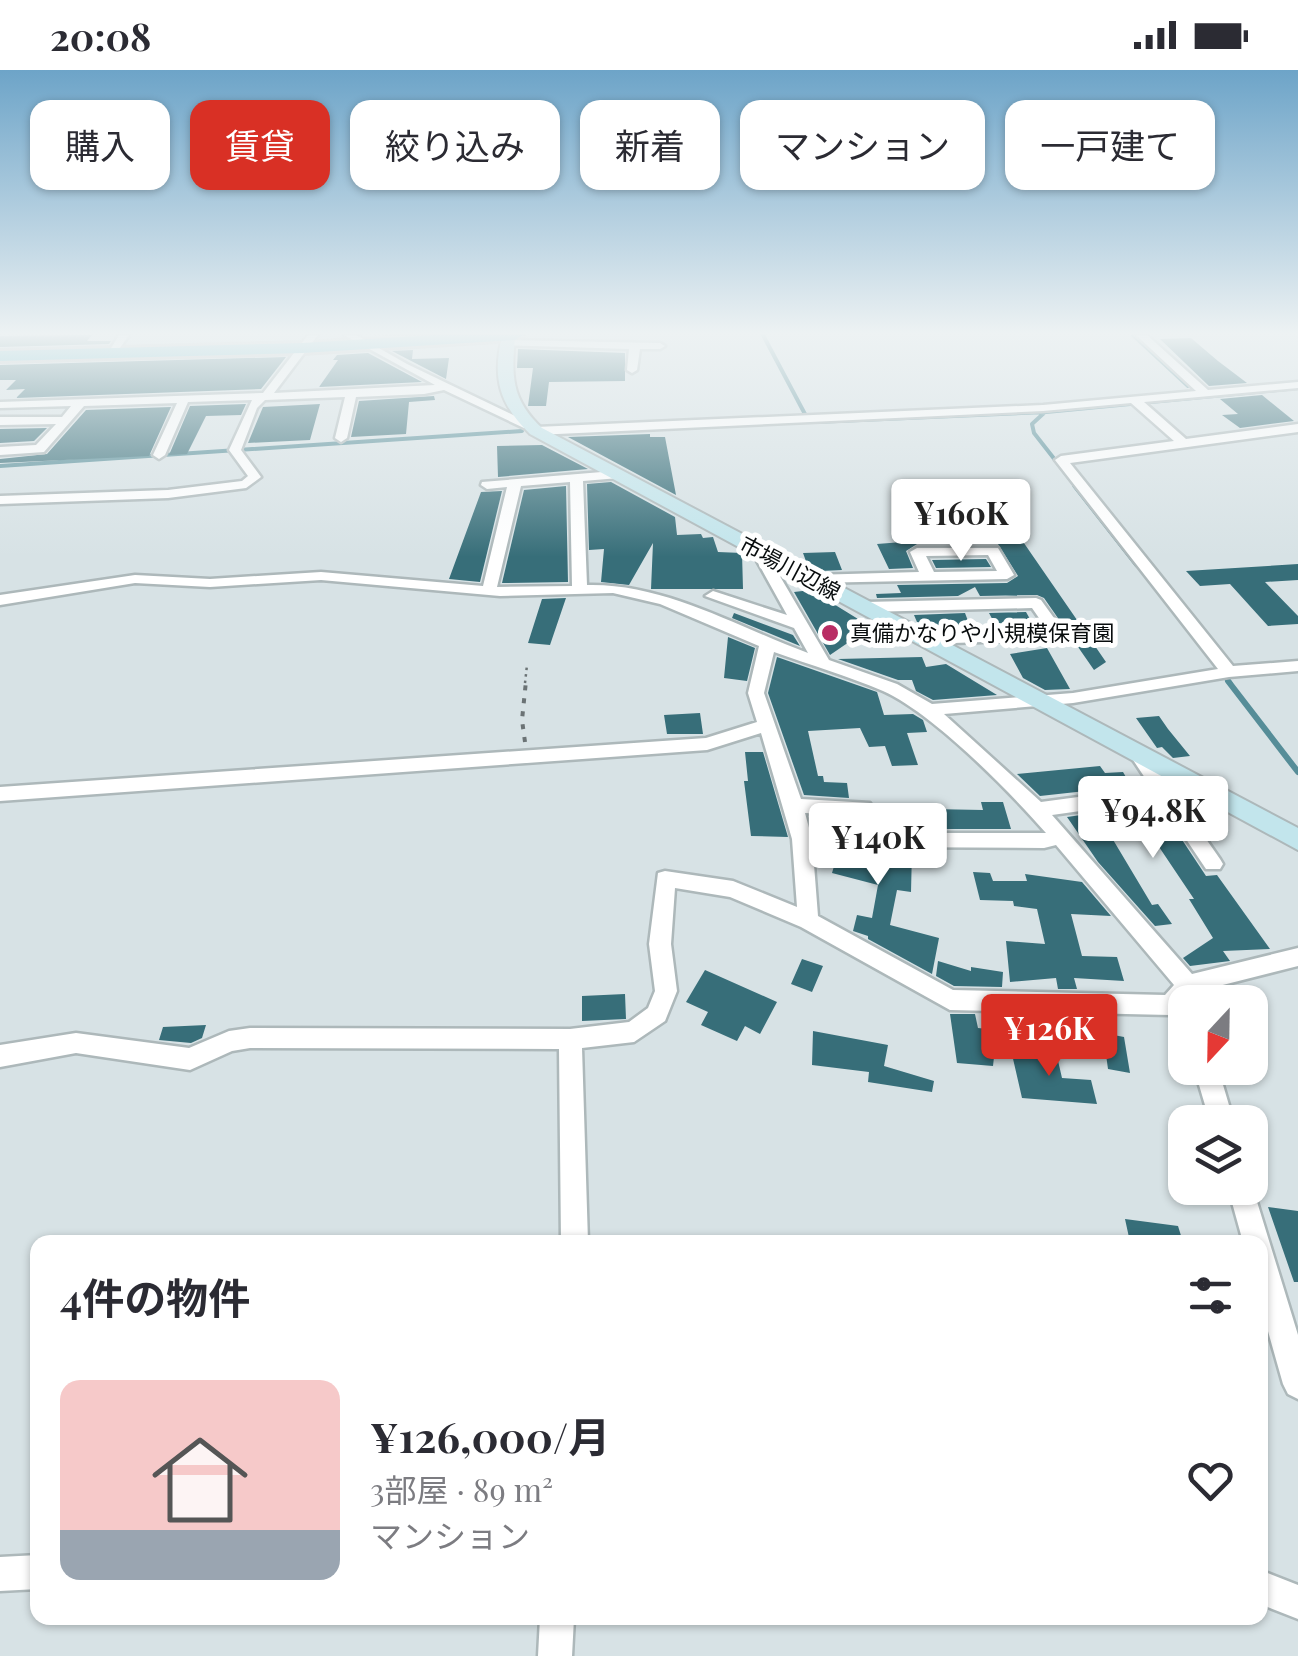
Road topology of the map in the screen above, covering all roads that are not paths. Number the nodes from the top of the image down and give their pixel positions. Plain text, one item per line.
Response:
1 (75, 409) edge
2 (179, 409) edge
3 (251, 409) edge
4 (347, 409) edge
5 (493, 409) edge
6 (515, 409) edge
7 (1017, 409) edge
8 (1144, 409) edge
9 (65, 420) junction
10 (0, 421) edge
11 (532, 428) junction
12 (1298, 428) edge
13 (340, 438) dead end
14 (1183, 443) junction
15 (0, 451) edge
16 (159, 455) dead end
17 (614, 475) junction
18 (576, 478) junction
19 (516, 483) junction
20 (487, 485) dead end
21 (0, 500) edge
22 (759, 552) junction
23 (929, 577) junction
24 (812, 579) junction
25 (580, 590) junction
26 (489, 591) junction
27 (713, 596) dead end
28 (0, 600) edge
29 (865, 607) junction
30 (801, 625) junction
31 (925, 639) junction
32 (768, 644) junction
33 (821, 661) junction
34 (1298, 666) edge
35 (1229, 672) junction
36 (1040, 699) junction
37 (929, 710) junction
38 (765, 726) junction
39 (1138, 754) junction
40 (0, 794) edge
41 (1123, 798) dead end
42 (794, 806) junction
43 (1036, 810) junction
44 (1061, 837) junction
45 (1298, 840) edge
46 (1213, 864) dead end
47 (808, 922) junction
48 (1298, 957) edge
49 (1181, 985) edge
50 (1215, 985) edge
51 (1168, 1005) edge
52 (570, 1039) junction
53 (0, 1056) edge
54 (1246, 1205) edge
55 (575, 1235) edge
56 (1254, 1235) edge
57 (1268, 1282) edge
58 (1298, 1384) edge
59 (30, 1572) edge
60 (0, 1574) edge
61 (1268, 1589) edge
62 (1298, 1602) edge
63 (556, 1625) edge
64 (554, 1656) edge

1 - 9 street
2 - 16 street
3 - 21 street
4 - 13 street
5 - 11 street
6 - 11 main road, 市場川辺線
7 - 11 street
8 - 14 street
9 - 10 street
9 - 15 street
11 - 17 main road, 市場川辺線
12 - 14 street
14 - 35 street
17 - 18 street
17 - 22 main road, 市場川辺線
18 - 19 street
18 - 25 street
19 - 20 street
19 - 26 street
22 - 24 main road, 市場川辺線
22 - 30 street
23 - 23 street
23 - 24 street
24 - 29 main road, 市場川辺線
25 - 26 street
25 - 32 street
26 - 28 street
27 - 30 street
29 - 31 main road, 市場川辺線
29 - 31 street
30 - 33 street
31 - 36 main road, 市場川辺線
32 - 33 street
32 - 38 street
33 - 37 street
34 - 35 street
35 - 36 street
36 - 37 street
36 - 39 main road, 市場川辺線
37 - 43 street
38 - 40 street
38 - 42 street
39 - 45 main road, 市場川辺線
39 - 46 street
41 - 43 street
42 - 44 street
42 - 47 street
43 - 44 street
44 - 49 street
47 - 51 street
47 - 52 street
48 - 50 street
52 - 53 street
52 - 55 street
54 - 56 street
57 - 58 street
59 - 60 street
61 - 62 street
63 - 64 street

